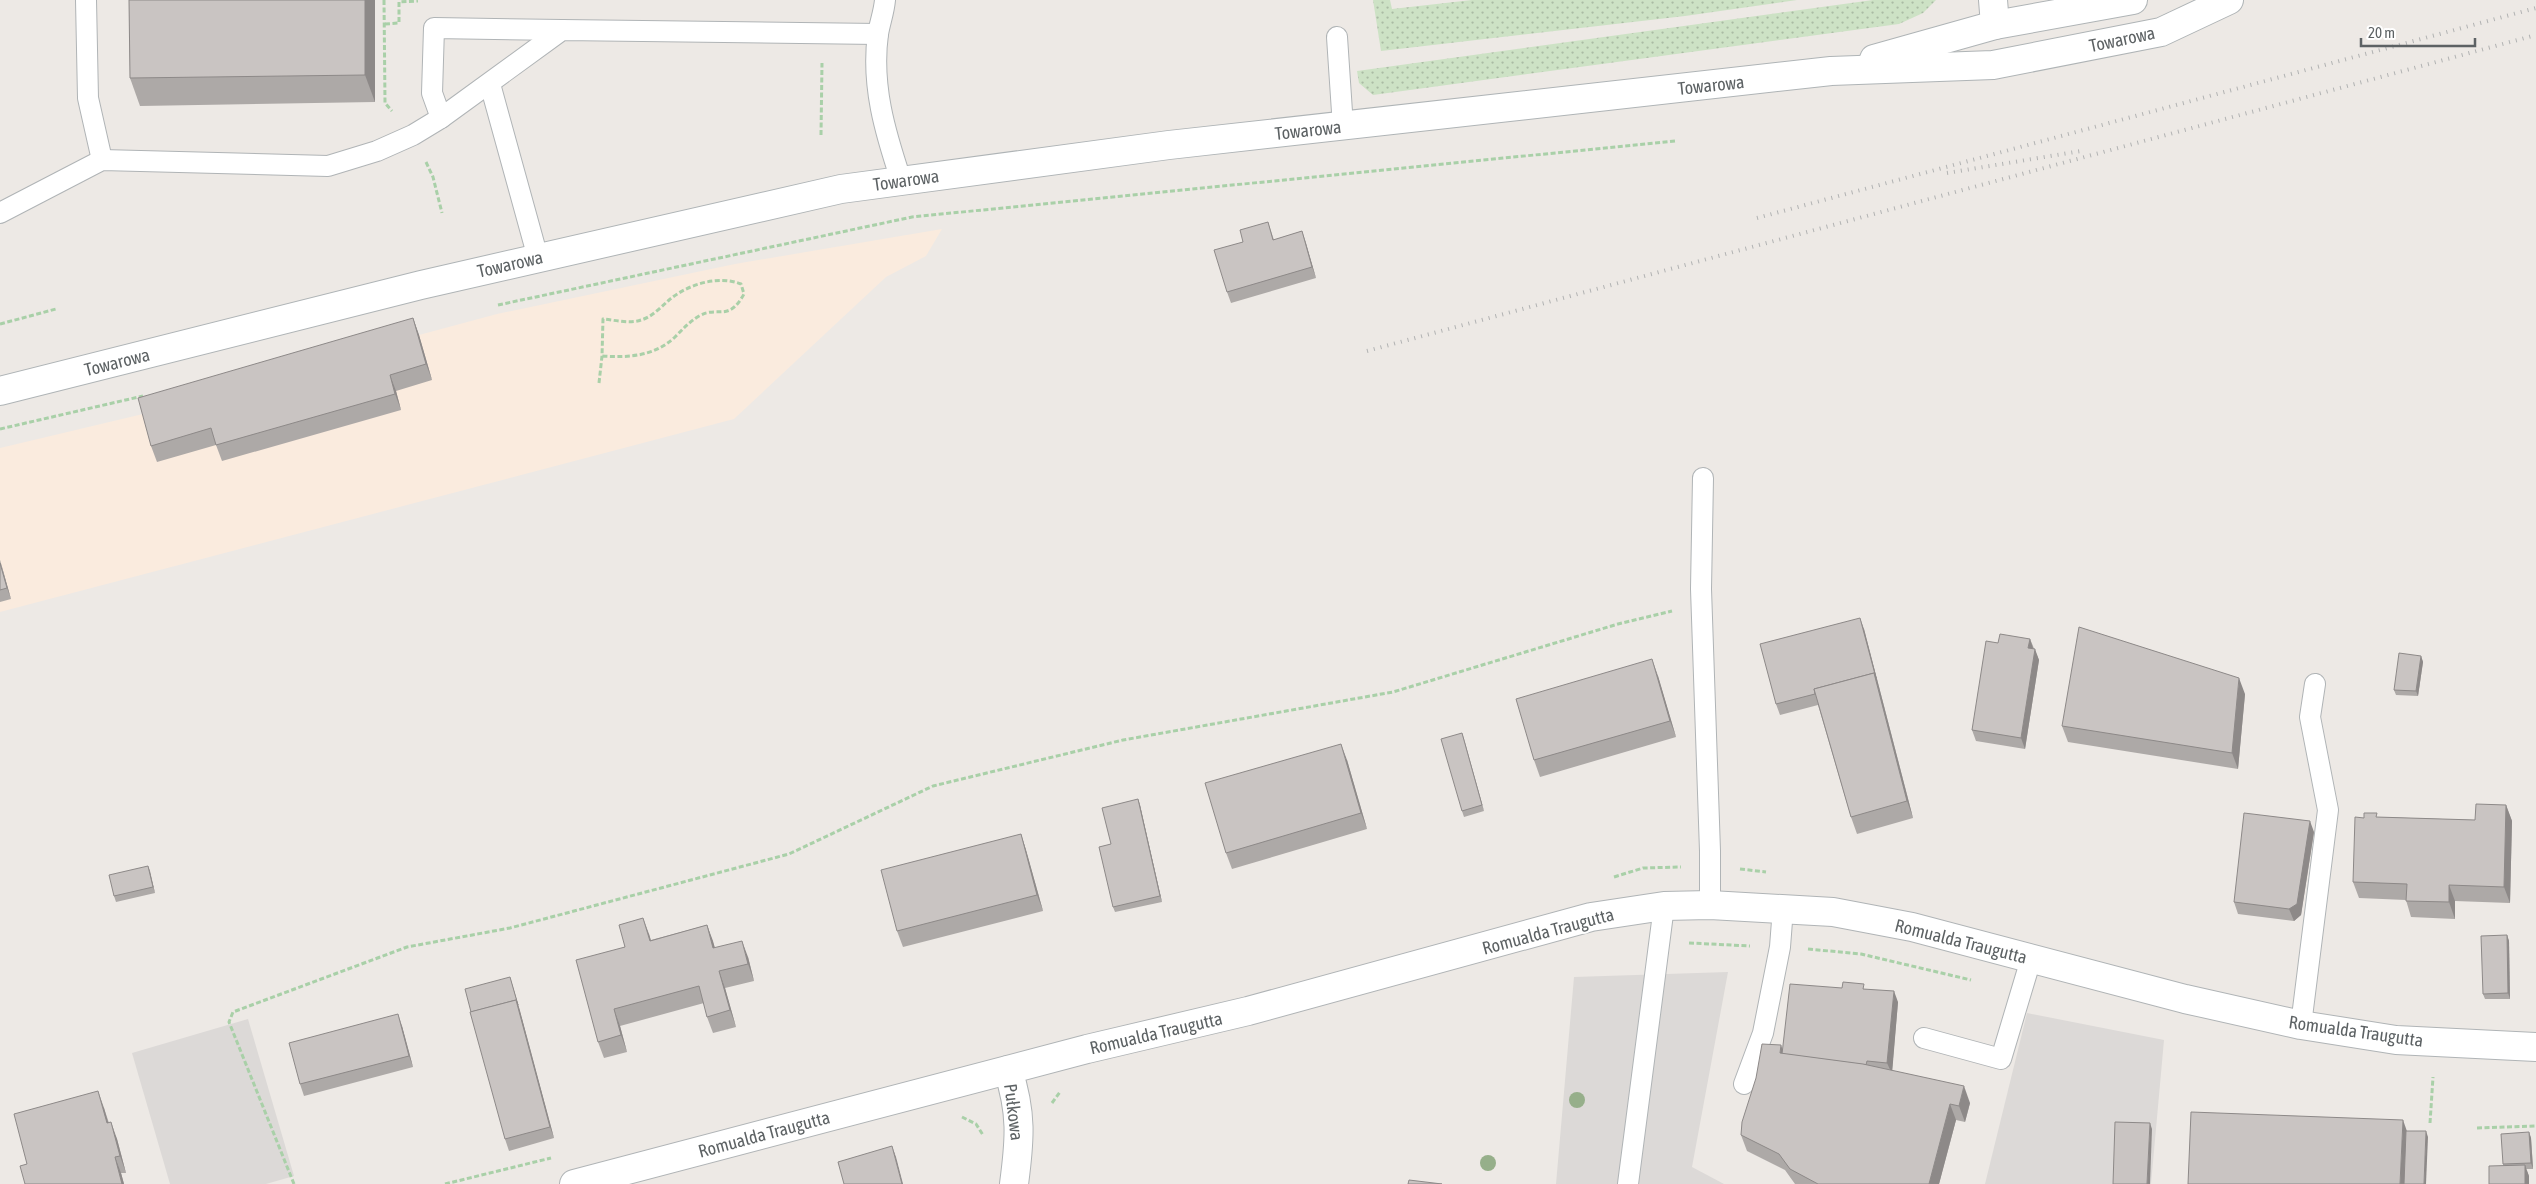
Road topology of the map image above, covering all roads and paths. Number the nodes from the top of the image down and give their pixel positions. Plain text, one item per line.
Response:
1 (86, 0) edge
2 (384, 0) edge
3 (885, 0) edge
4 (2133, 0) edge
5 (2229, 0) edge
6 (385, 13) dead end
7 (1994, 13) edge
8 (562, 30) junction
9 (822, 34) junction
10 (878, 34) junction
11 (1336, 37) dead end
12 (1831, 71) junction
13 (490, 84) junction
14 (441, 118) junction
15 (1343, 126) junction
16 (821, 135) dead end
17 (1676, 141) dead end
18 (102, 160) junction
19 (901, 180) junction
20 (0, 213) edge
21 (538, 258) junction
22 (491, 306) dead end
23 (56, 309) dead end
24 (0, 324) edge
25 (602, 356) junction
26 (599, 383) dead end
27 (0, 391) edge
28 (152, 394) edge
29 (0, 429) edge
30 (1703, 478) dead end
31 (1702, 604) junction
32 (2315, 684) dead end
33 (1710, 865) junction
34 (1768, 872) dead end
35 (1610, 878) dead end
36 (1710, 905) junction
37 (1664, 906) junction
38 (1783, 908) junction
39 (2031, 959) junction
40 (2301, 1025) junction
41 (1924, 1038) dead end
42 (2536, 1047) edge
43 (1008, 1070) junction
44 (2432, 1077) dead end
45 (1744, 1084) dead end
46 (2430, 1123) dead end
47 (2536, 1126) edge
48 (2477, 1128) dead end
49 (556, 1157) dead end
50 (294, 1184) edge
51 (445, 1184) edge
52 (574, 1184) edge
53 (1014, 1184) edge
54 (1628, 1184) edge

1 - 18 lane
2 - 6 path
3 - 10 lane
4 - 7 main road, Towarowa
5 - 12 main road, Towarowa
7 - 12 main road, Towarowa
8 - 9 lane
8 - 13 lane
8 - 14 lane
9 - 10 lane
9 - 16 path
10 - 19 lane
11 - 15 lane
12 - 15 main road, Towarowa
13 - 14 lane
13 - 21 lane
14 - 18 lane
15 - 19 main road, Towarowa
17 - 22 path
18 - 20 lane
19 - 21 main road, Towarowa
21 - 27 main road, Towarowa
23 - 24 path
25 - 25 path
25 - 26 path
28 - 29 path
30 - 31 lane
31 - 33 lane
31 - 50 path
32 - 40 lane
33 - 34 path
33 - 35 path
33 - 36 lane
36 - 37 main road, Romualda Traugutta
36 - 38 main road, Romualda Traugutta
37 - 43 main road, Romualda Traugutta
37 - 54 lane
38 - 39 main road, Romualda Traugutta
38 - 45 lane
39 - 40 main road, Romualda Traugutta
39 - 41 lane
40 - 42 main road, Romualda Traugutta
43 - 52 main road, Romualda Traugutta
43 - 53 main road, Pułkowa
44 - 46 path
47 - 48 path
49 - 51 path

